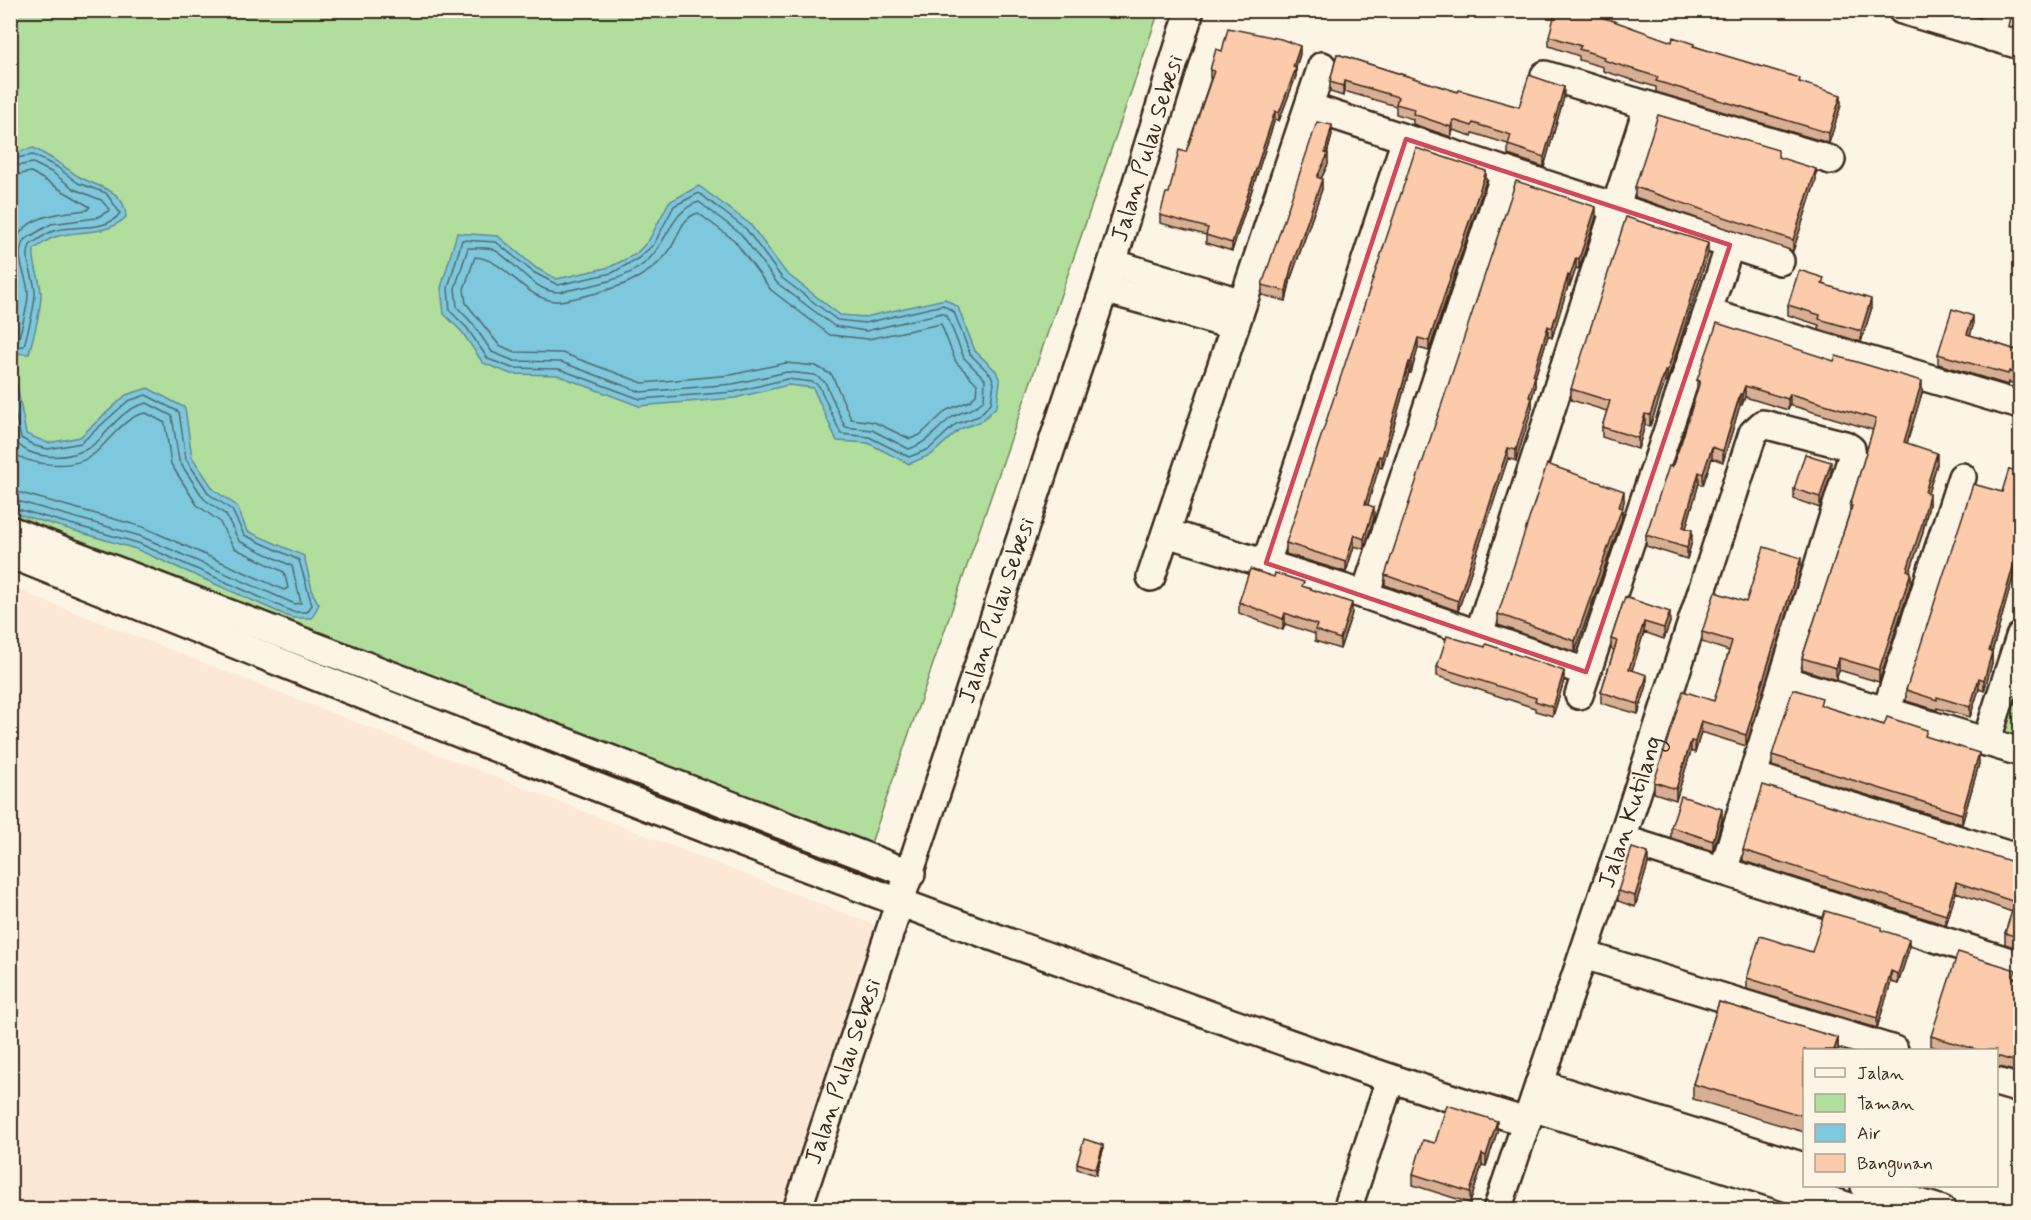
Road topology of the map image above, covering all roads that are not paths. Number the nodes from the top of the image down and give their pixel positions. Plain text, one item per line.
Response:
1 (1190, 10) edge
2 (1902, 10) edge
3 (1997, 10) edge
4 (1991, 37) junction
5 (2020, 45) edge
6 (1322, 66) dead end
7 (1545, 75) dead end
8 (1648, 106) junction
9 (1309, 107) junction
10 (1406, 139) junction
11 (1831, 160) dead end
12 (1506, 171) junction
13 (1615, 207) junction
14 (1730, 245) junction
15 (1780, 261) dead end
16 (1112, 263) junction
17 (1104, 289) junction
18 (1708, 313) junction
19 (1239, 314) junction
20 (2020, 405) edge
21 (1962, 477) dead end
22 (10, 530) edge
23 (1167, 533) junction
24 (10, 554) edge
25 (1266, 563) junction
26 (1150, 578) dead end
27 (1365, 595) junction
28 (1479, 634) junction
29 (2020, 637) edge
30 (1783, 680) junction
31 (1886, 712) junction
32 (1986, 742) junction
33 (2020, 752) edge
34 (1754, 776) junction
35 (1622, 839) junction
36 (2020, 860) edge
37 (1723, 871) junction
38 (910, 874) junction
39 (900, 904) junction
40 (1584, 955) junction
41 (2020, 965) edge
42 (1891, 1049) edge
43 (1390, 1080) junction
44 (1998, 1083) edge
45 (2020, 1089) edge
46 (1532, 1104) junction
47 (1689, 1143) junction
48 (1803, 1167) edge
49 (1871, 1187) edge
50 (797, 1209) edge
51 (1347, 1209) edge
52 (1497, 1209) edge
53 (1859, 1209) edge
54 (1942, 1209) edge

1 - 16 street, Jalan Pulau Sebesi
2 - 4 street
3 - 4 street
4 - 5 street
6 - 9 street
7 - 8 street
8 - 11 street
8 - 13 street
9 - 10 street
9 - 19 street
10 - 12 street
10 - 25 street
12 - 13 street
12 - 27 street
13 - 14 street
13 - 28 street
14 - 15 street
14 - 18 street
16 - 17 street, Jalan Pulau Sebesi
16 - 19 street
17 - 19 street
17 - 38 street, Jalan Pulau Sebesi
18 - 20 street
18 - 28 street
19 - 23 street
21 - 31 street
22 - 38 street
23 - 25 street
23 - 26 street
24 - 39 street
25 - 27 street
27 - 28 street
29 - 32 street
30 - 31 street
30 - 34 street
30 - 35 street, Jalan Kutilang
31 - 32 street
32 - 33 street
34 - 36 street
34 - 37 street
35 - 37 street
35 - 40 street, Jalan Kutilang
37 - 41 street
38 - 39 street, Jalan Pulau Sebesi
39 - 43 street
39 - 50 street, Jalan Pulau Sebesi
40 - 42 street
40 - 46 street, Jalan Kutilang
43 - 46 street
43 - 51 street
44 - 45 street
46 - 47 street
46 - 52 street, Jalan Kutilang
47 - 48 street
47 - 53 street
49 - 54 street

